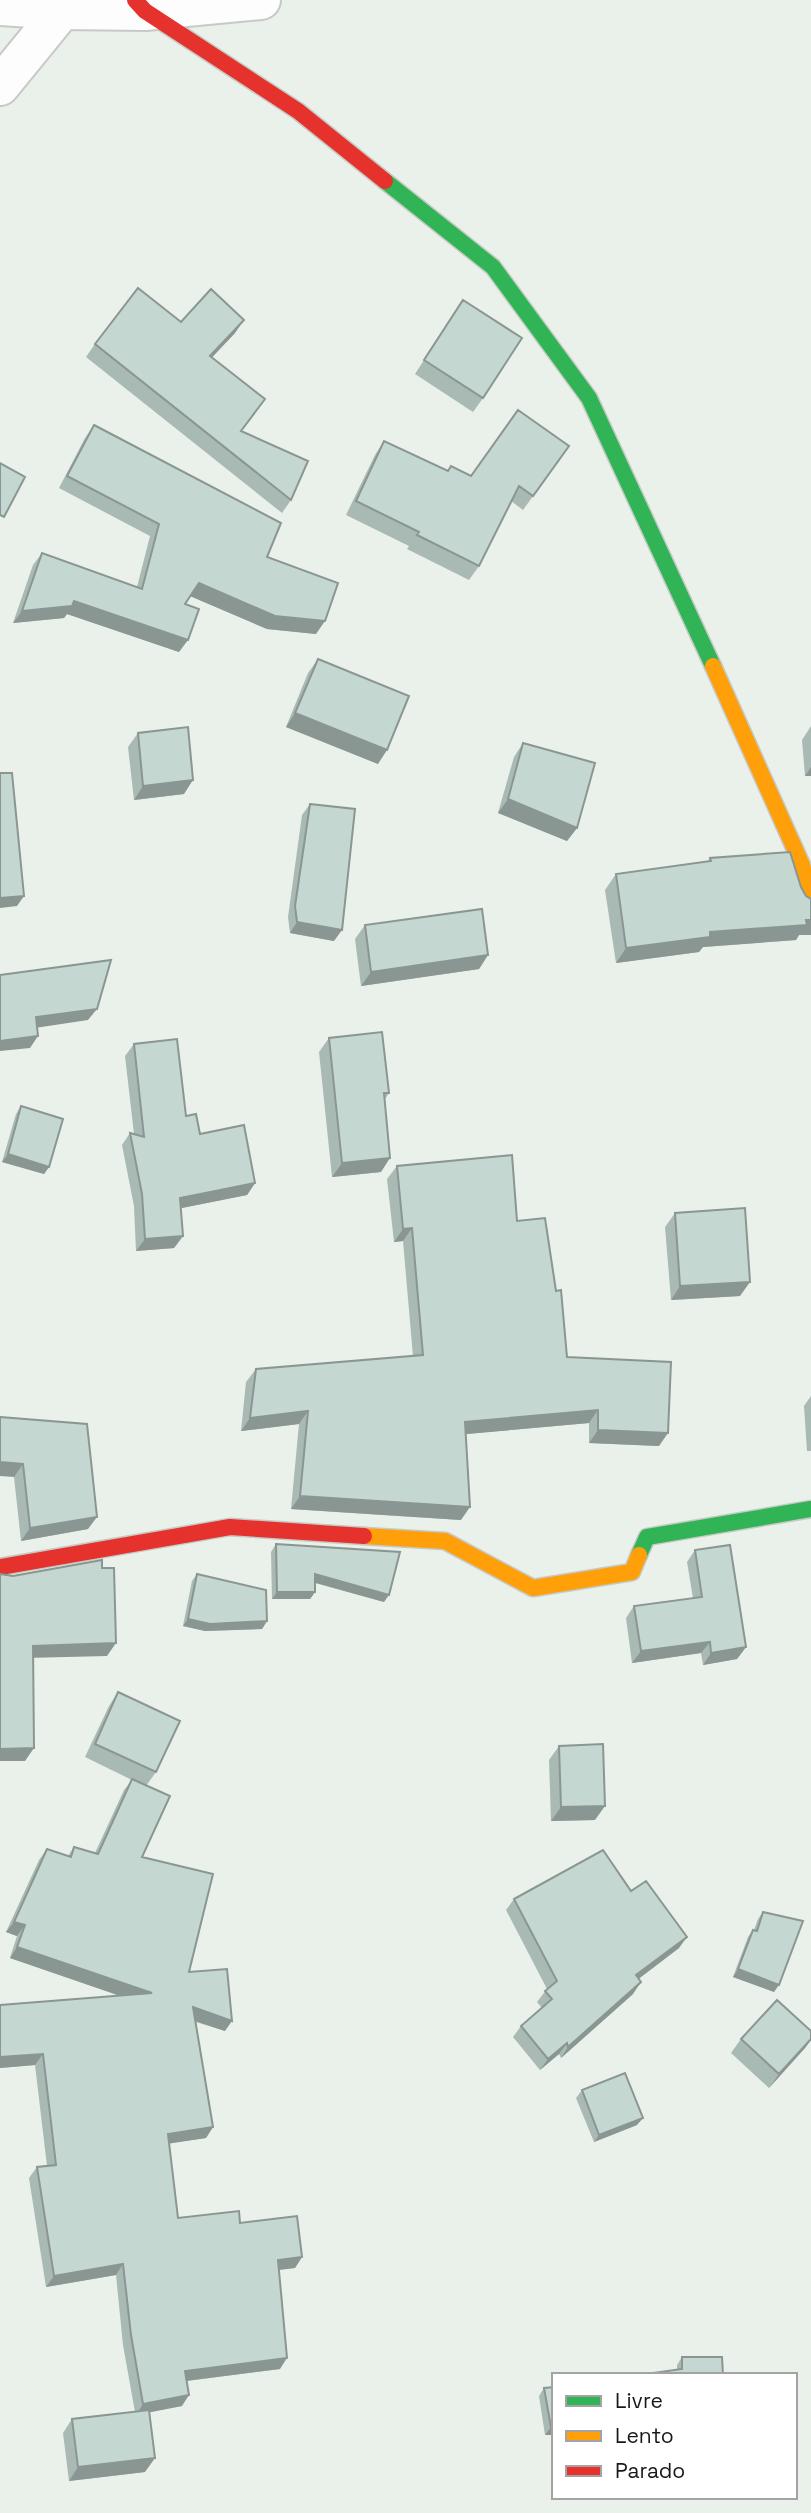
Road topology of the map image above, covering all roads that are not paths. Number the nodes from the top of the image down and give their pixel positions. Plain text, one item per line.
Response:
1 (261, 0) edge
2 (140, 5) edge
3 (0, 6) edge
4 (62, 10) junction
5 (0, 86) edge
6 (811, 896) edge
7 (811, 1509) edge
8 (0, 1567) edge

1 - 2 street
2 - 4 street
2 - 6 street
3 - 4 street
4 - 5 street
7 - 8 street

